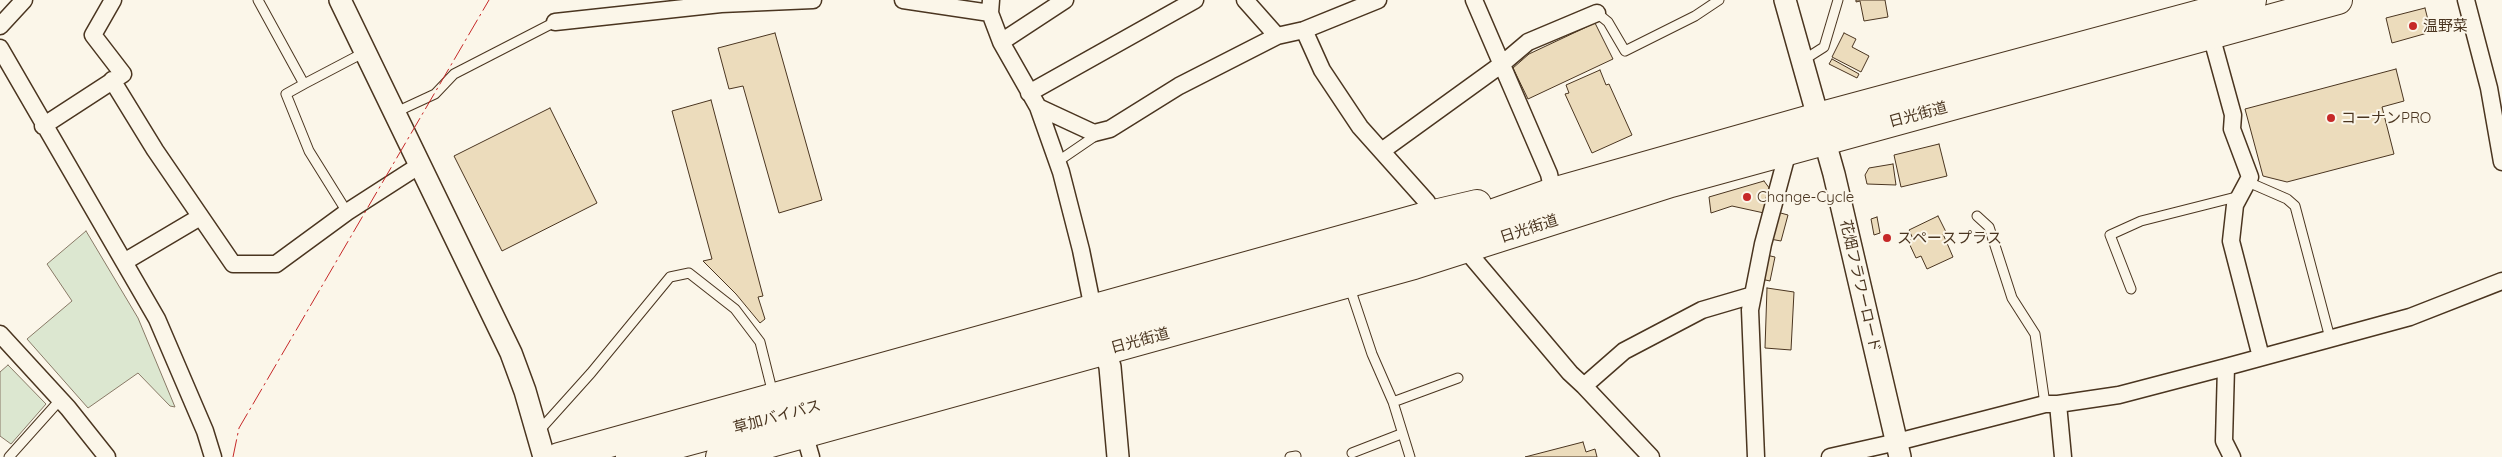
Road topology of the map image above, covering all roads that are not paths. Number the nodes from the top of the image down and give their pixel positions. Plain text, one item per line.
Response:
1 (24, 0) edge
2 (113, 0) edge
3 (258, 0) edge
4 (340, 0) edge
5 (813, 0) edge
6 (903, 0) edge
7 (1065, 0) edge
8 (1195, 0) edge
9 (1245, 0) edge
10 (1378, 0) edge
11 (1474, 0) edge
12 (1719, 0) edge
13 (1785, 0) edge
14 (1838, 0) edge
15 (2252, 0) edge
16 (2338, 0) edge
17 (2466, 0) edge
18 (991, 7) edge
19 (1597, 13) joint
20 (555, 22) joint
21 (0, 26) edge
22 (1304, 30) junction
23 (2211, 35) junction
24 (1278, 36) junction
25 (1001, 42) junction
26 (0, 48) edge
27 (365, 52) junction
28 (1802, 61) junction
29 (1502, 64) junction
30 (112, 80) junction
31 (304, 84) junction
32 (1034, 100) junction
33 (394, 113) junction
34 (44, 126) junction
35 (1821, 129) junction
36 (1104, 131) junction
37 (1383, 150) junction
38 (1788, 150) junction
39 (1058, 162) junction
40 (2502, 162) edge
41 (420, 165) junction
42 (2244, 189) junction
43 (1553, 192) junction
44 (347, 212) junction
45 (1430, 215) junction
46 (1977, 216) dead end
47 (200, 217) junction
48 (1466, 250) junction
49 (124, 262) junction
50 (2502, 281) edge
51 (1349, 284) junction
52 (2131, 289) dead end
53 (1753, 294) junction
54 (1093, 309) junction
55 (2330, 338) junction
56 (3, 345) edge
57 (1105, 350) junction
58 (2262, 357) junction
59 (2226, 368) junction
60 (924, 377) joint
61 (1458, 378) dead end
62 (1584, 386) junction
63 (774, 397) junction
64 (60, 400) junction
65 (1393, 402) junction
66 (2051, 404) junction
67 (538, 432) junction
68 (1401, 434) junction
69 (808, 445) edge
70 (1899, 450) edge
71 (1352, 453) dead end
72 (9, 457) edge
73 (107, 457) edge
74 (213, 457) edge
75 (544, 457) edge
76 (559, 457) edge
77 (630, 457) edge
78 (720, 457) edge
79 (1118, 457) edge
80 (1410, 457) edge
81 (1651, 457) edge
82 (1756, 457) edge
83 (1830, 457) edge
84 (2063, 457) edge
85 (2232, 457) edge

1 - 21 street
2 - 30 street
3 - 31 lane
4 - 27 street
5 - 20 street
6 - 18 street
7 - 25 street
8 - 32 street
9 - 24 street
10 - 22 street
11 - 29 street
12 - 19 lane
13 - 28 street, 花畑フラワーロード
14 - 28 lane
15 - 35 highway, 日光街道
16 - 23 highway, 日光街道
17 - 40 street
18 - 25 street
19 - 29 street
20 - 33 lane
22 - 24 street
22 - 37 street
23 - 35 highway, 日光街道
23 - 42 street
24 - 36 street
25 - 32 street
26 - 34 street
27 - 31 lane
27 - 33 street
28 - 35 street, 花畑フラワーロード
29 - 37 street
29 - 43 street
30 - 34 street
30 - 47 street
31 - 44 lane
32 - 36 street
32 - 39 street
33 - 41 street
34 - 49 street
35 - 38 highway, 日光街道
35 - 43 highway, 日光街道
35 - 70 street, 花畑フラワーロード
36 - 39 lane
37 - 45 street
38 - 48 highway, 日光街道
38 - 53 street
39 - 54 street
41 - 44 street
41 - 67 street
42 - 52 lane
42 - 55 lane
42 - 58 street
43 - 45 highway
43 - 60 highway, 日光街道
44 - 47 street
45 - 54 highway
46 - 66 lane
47 - 49 street
48 - 51 highway, 日光街道
48 - 62 street
49 - 74 street
50 - 55 street
51 - 57 highway, 日光街道
51 - 65 lane
53 - 62 street
53 - 82 street
54 - 63 highway
55 - 58 street
56 - 64 street
57 - 69 highway, 日光街道
57 - 79 street
58 - 59 street
59 - 66 street
59 - 85 street
60 - 77 highway, 草加バイパス
61 - 65 lane
62 - 81 street
63 - 67 lane
63 - 76 highway
64 - 72 lane
64 - 73 street
65 - 68 lane
66 - 70 street
66 - 84 street
67 - 75 street
68 - 71 lane
68 - 80 lane
69 - 78 highway, 日光街道
70 - 83 street

